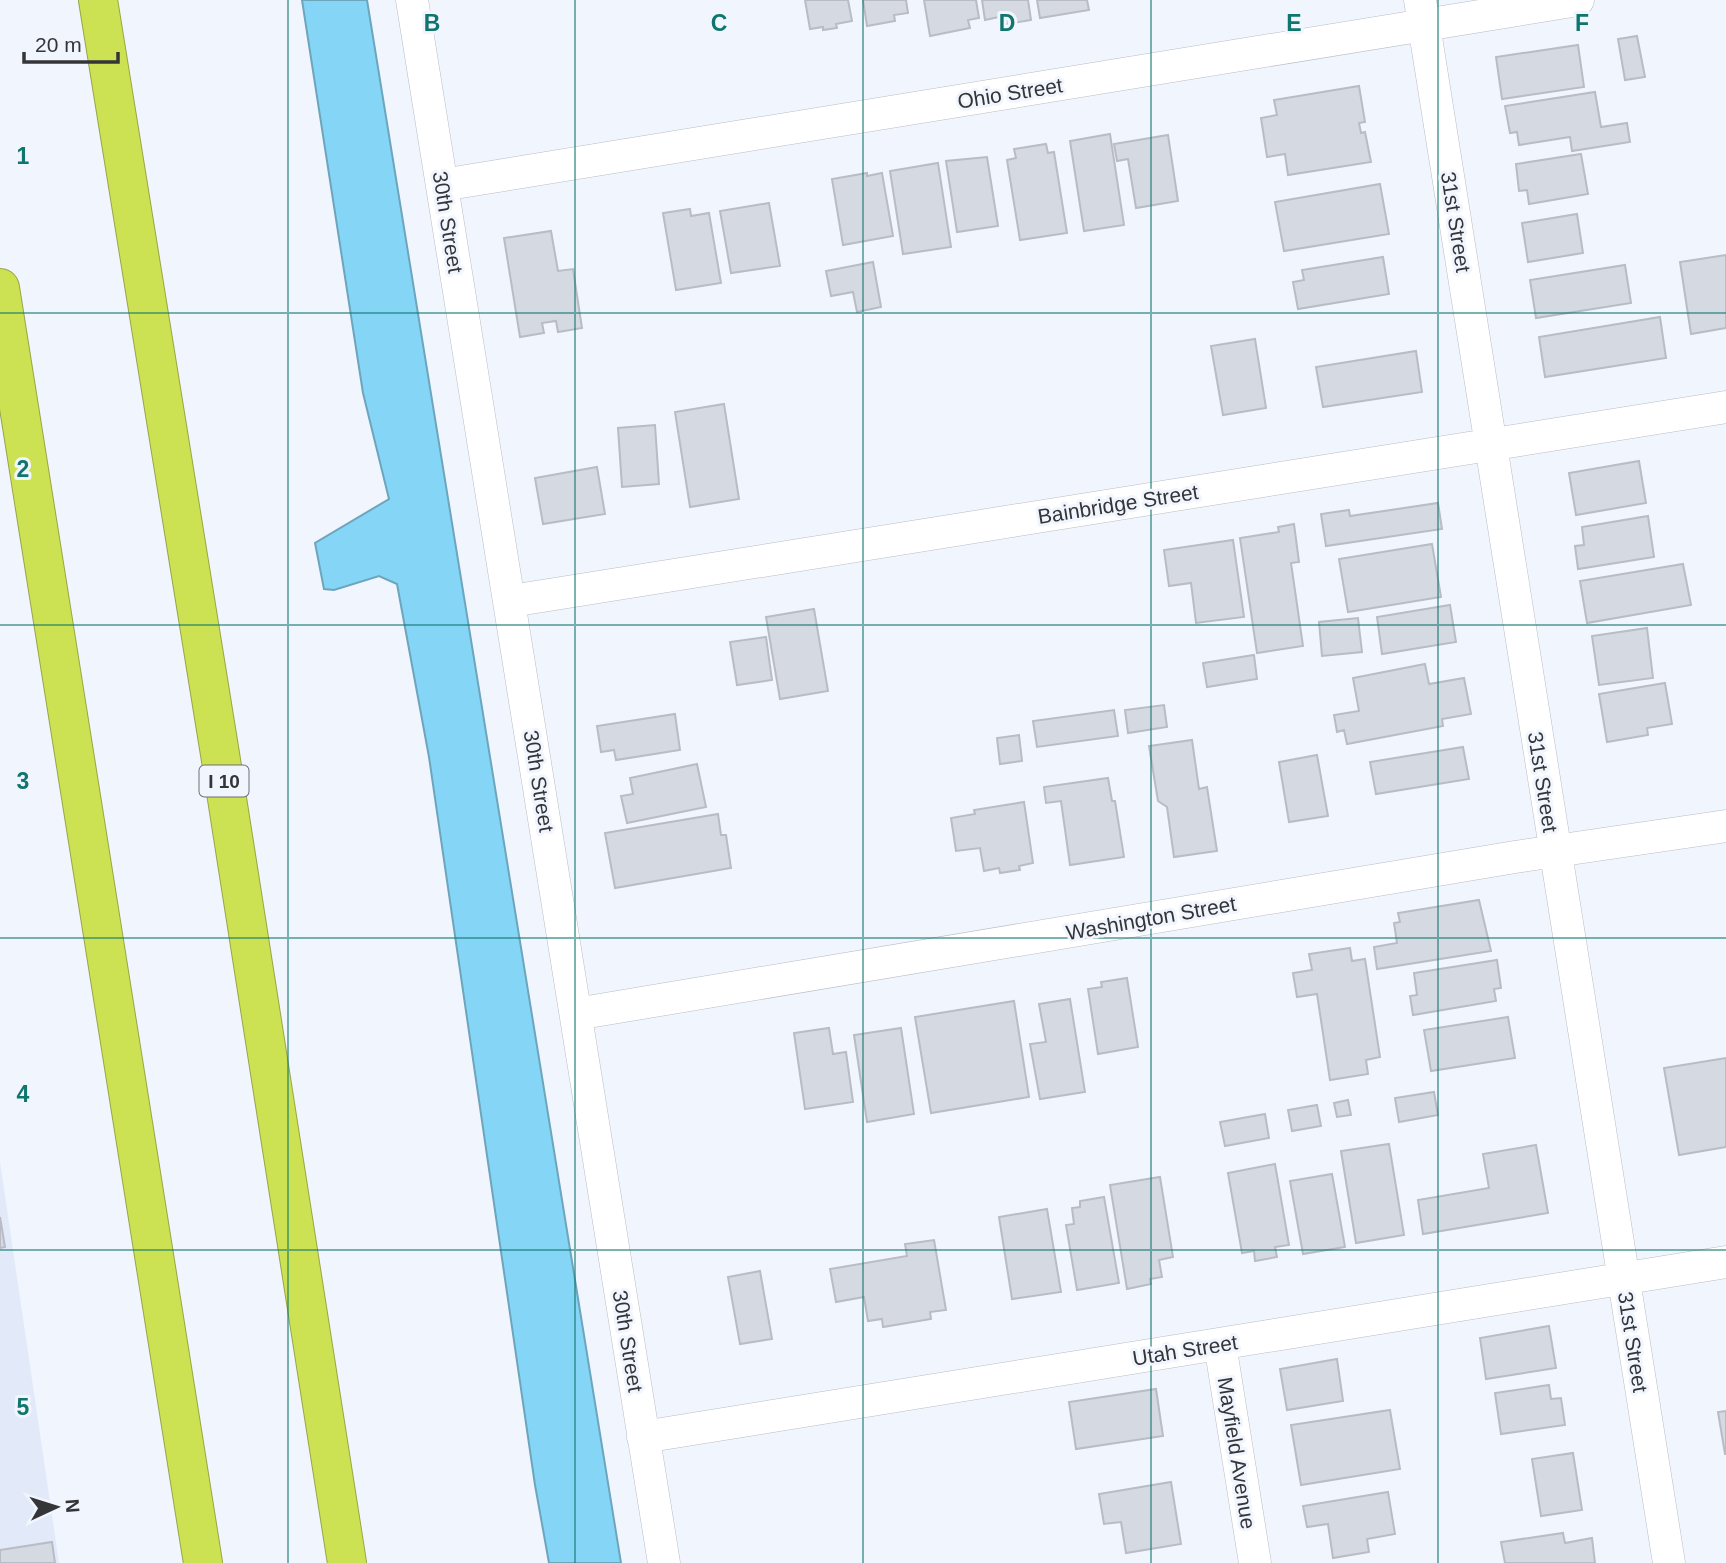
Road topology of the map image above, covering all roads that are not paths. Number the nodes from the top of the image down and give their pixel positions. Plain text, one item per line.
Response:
1 (98, 0) edge
2 (412, 0) edge
3 (1578, 0) edge
4 (1422, 13) edge
5 (442, 185) junction
6 (0, 288) edge
7 (1726, 407) edge
8 (1492, 445) junction
9 (510, 601) junction
10 (1726, 826) edge
11 (1554, 852) junction
12 (576, 1014) junction
13 (1726, 1262) edge
14 (1623, 1281) junction
15 (1220, 1344) junction
16 (643, 1437) junction
17 (204, 1563) edge
18 (347, 1563) edge
19 (664, 1563) edge
20 (1255, 1563) edge
21 (1669, 1563) edge

1 - 18 highway, I 10
2 - 5 street, 30th Street
3 - 4 street, Ohio Street
4 - 5 street, Ohio Street
4 - 8 street, 31st Street
5 - 9 street, 30th Street
6 - 17 highway
7 - 8 street, Bainbridge Street
8 - 9 street, Bainbridge Street
8 - 11 street, 31st Street
9 - 12 street, 30th Street
10 - 11 street, Washington Street
11 - 12 street, Washington Street
11 - 14 street, 31st Street
12 - 16 street, 30th Street
13 - 14 street, Utah Street
14 - 15 street, Utah Street
14 - 21 street, 31st Street
15 - 16 street, Utah Street
15 - 20 street, Mayfield Avenue
16 - 19 street, 30th Street

